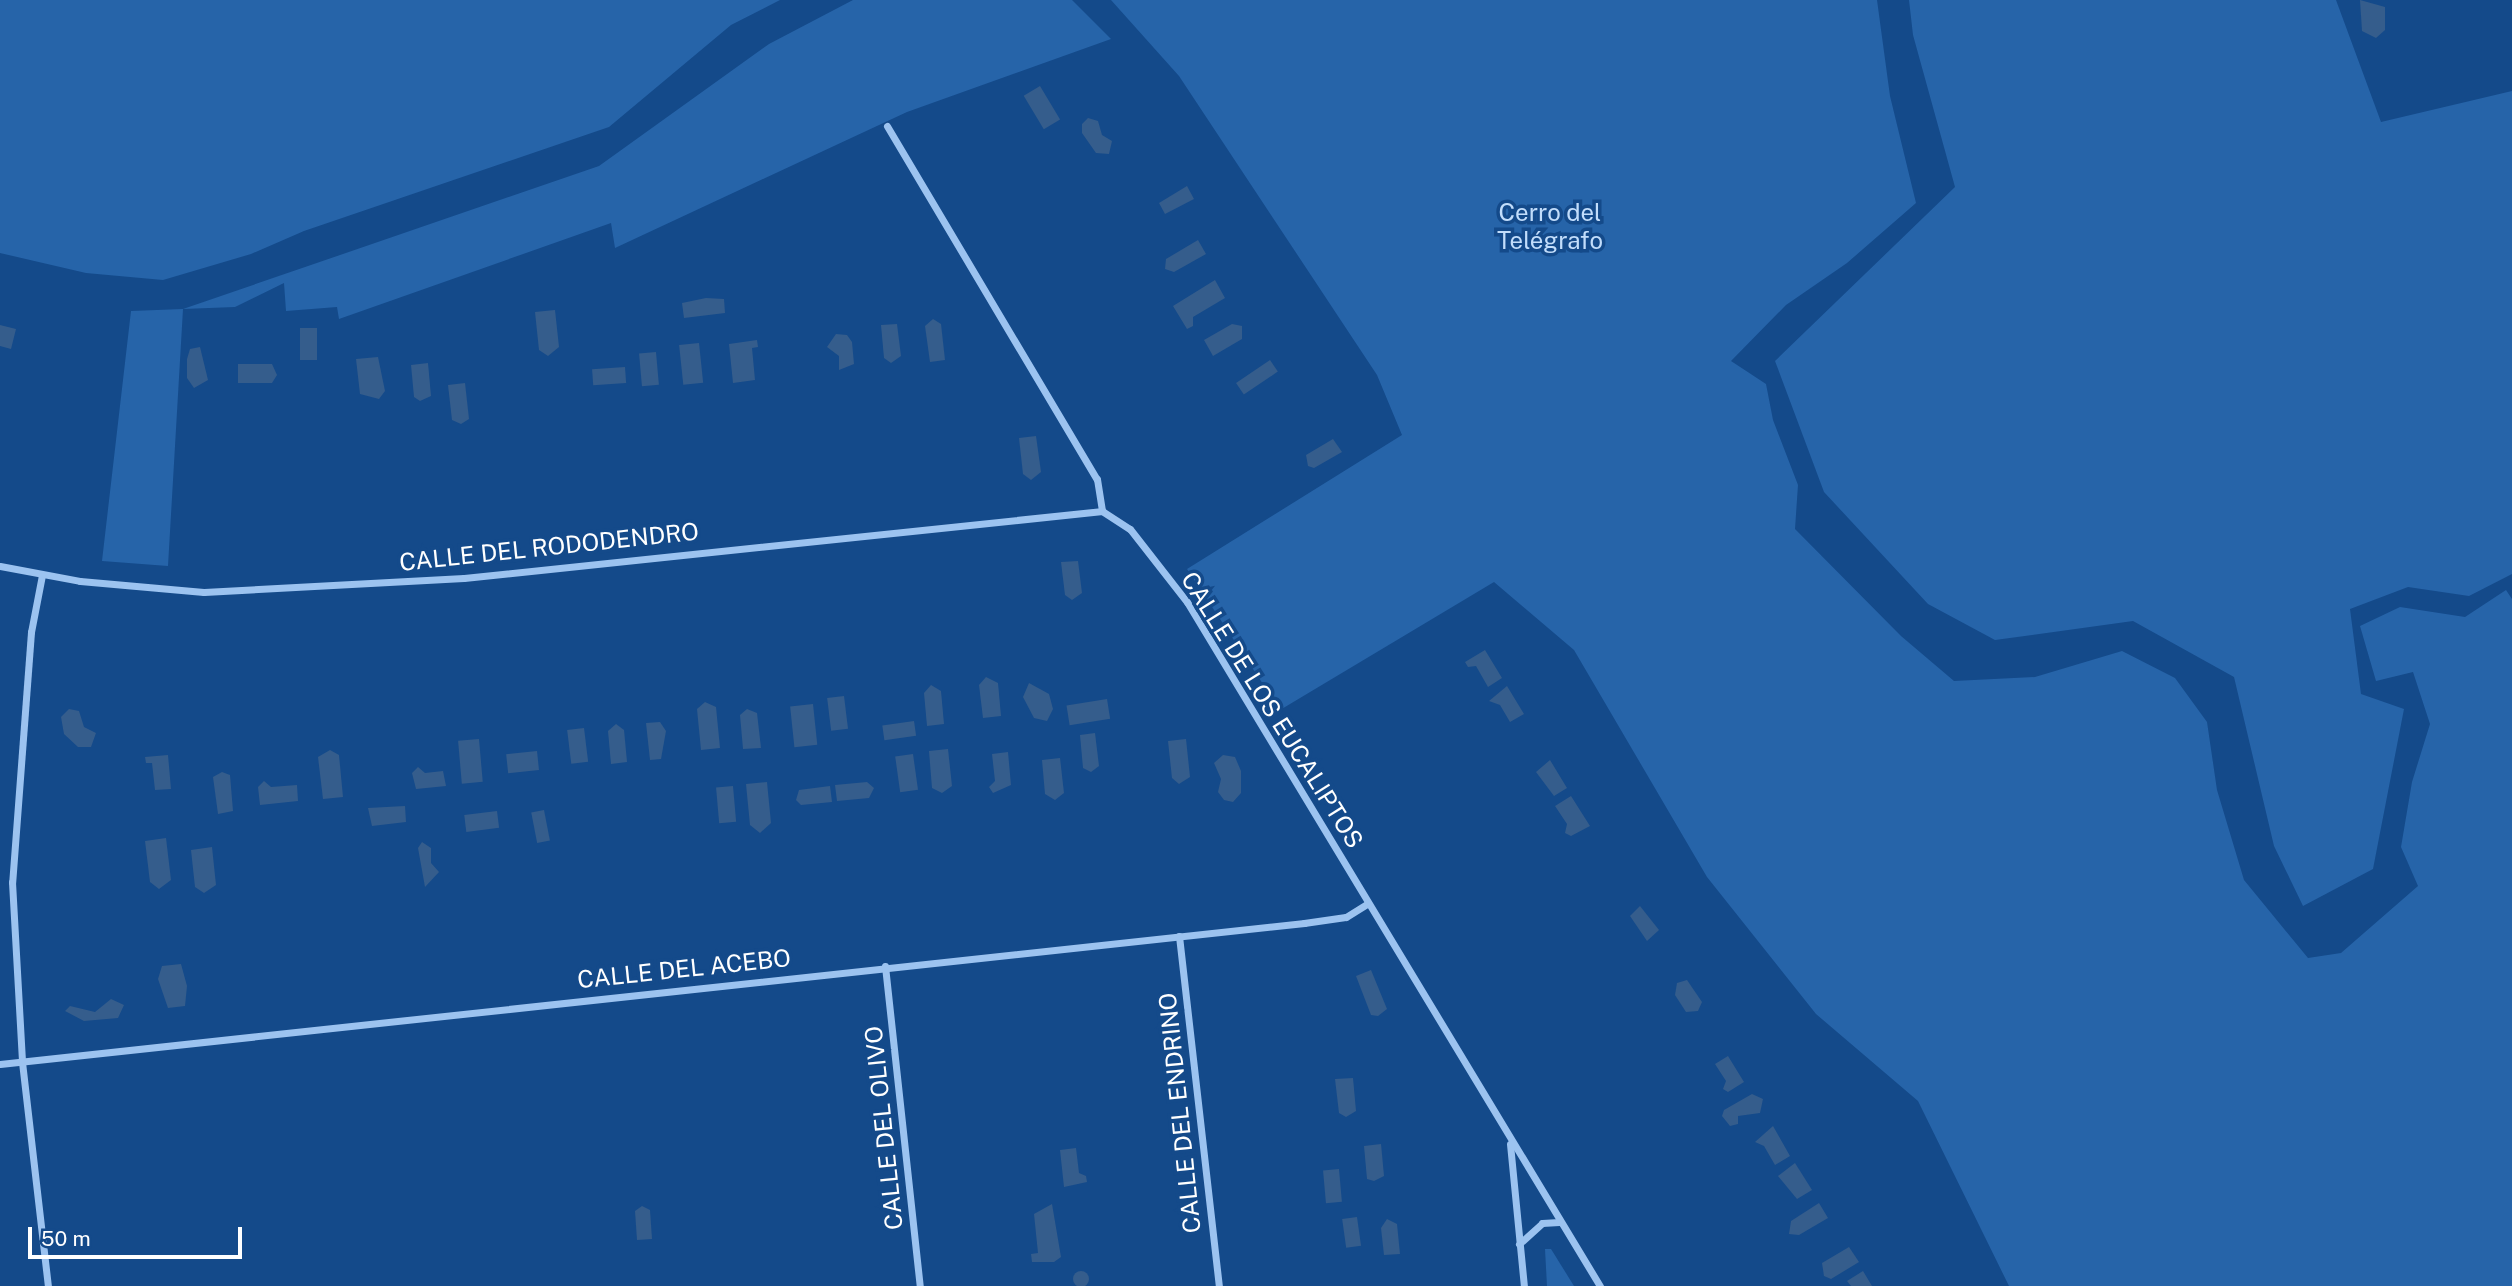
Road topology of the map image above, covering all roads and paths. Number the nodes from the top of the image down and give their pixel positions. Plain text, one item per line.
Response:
1 (887, 126) dead end
2 (1101, 511) junction
3 (0, 566) edge
4 (42, 575) junction
5 (12, 882) junction
6 (0, 883) edge
7 (1368, 903) junction
8 (1179, 936) junction
9 (885, 966) junction
10 (22, 1062) junction
11 (0, 1064) edge
12 (1510, 1142) junction
13 (1559, 1222) junction
14 (1519, 1244) junction
15 (48, 1286) edge
16 (920, 1286) edge
17 (1219, 1286) edge
18 (1524, 1286) edge
19 (1600, 1286) edge

1 - 2 street
2 - 4 street, CALLE DEL RODODENDRO
2 - 7 street, CALLE DE LOS EUCALIPTOS
3 - 4 street, CALLE DEL RODODENDRO
4 - 5 street
5 - 6 street
5 - 10 street
7 - 8 street, CALLE DEL ACEBO
7 - 12 street, CALLE DE LOS EUCALIPTOS
8 - 9 street, CALLE DEL ACEBO
8 - 17 street, CALLE DEL ENDRINO
9 - 10 street, CALLE DEL ACEBO
9 - 16 street, CALLE DEL OLIVO
10 - 11 street, CALLE DEL ACEBO
10 - 15 street
12 - 13 street, CALLE DE LOS EUCALIPTOS
12 - 14 street
13 - 14 street
13 - 19 street, CALLE DE LOS EUCALIPTOS
14 - 18 street

